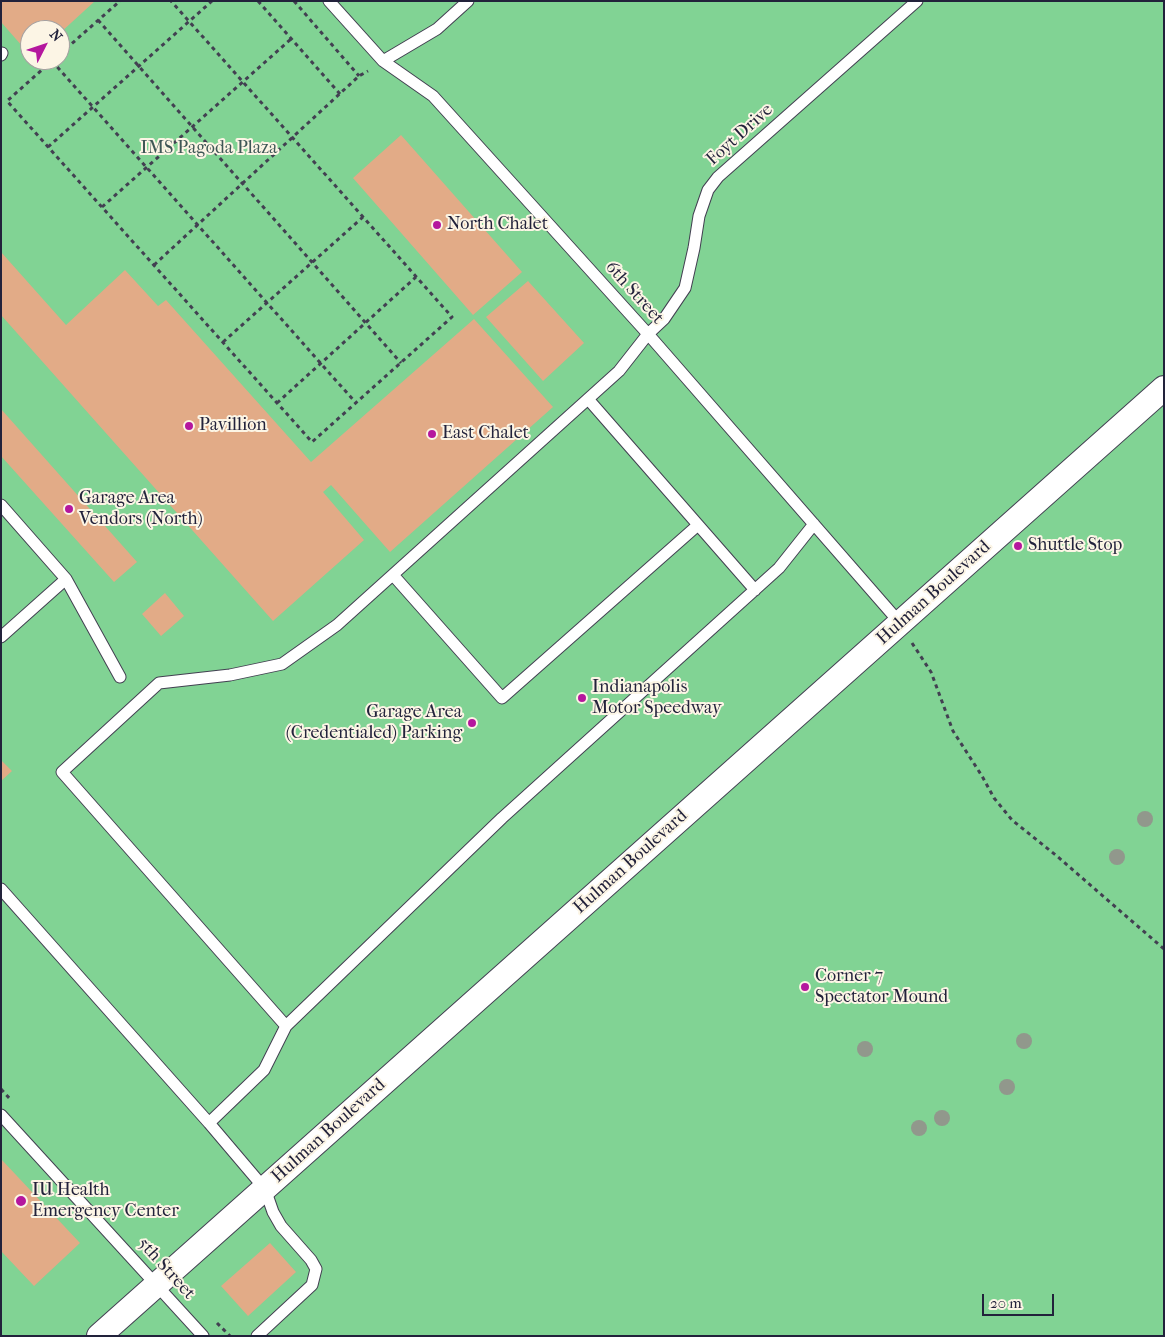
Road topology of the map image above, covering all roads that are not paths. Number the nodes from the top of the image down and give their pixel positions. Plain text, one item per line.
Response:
1 (329, 1) edge
2 (468, 1) edge
3 (917, 1) edge
4 (383, 61) junction
5 (648, 334) junction
6 (1164, 388) edge
7 (588, 399) junction
8 (1, 505) edge
9 (814, 524) junction
10 (698, 525) junction
11 (393, 575) junction
12 (66, 579) junction
13 (755, 590) junction
14 (900, 623) junction
15 (1, 637) edge
16 (120, 677) dead end
17 (1, 889) edge
18 (286, 1026) junction
19 (1, 1115) edge
20 (209, 1123) junction
21 (265, 1189) junction
22 (156, 1285) junction
23 (99, 1336) edge
24 (203, 1336) edge
25 (257, 1336) edge

1 - 4 lane, 6th Street
2 - 4 lane
3 - 5 lane, Foyt Drive
4 - 5 lane, 6th Street
5 - 7 lane, Foyt Drive
5 - 9 lane, 6th Street
6 - 14 street, Hulman Boulevard
7 - 10 lane
7 - 11 lane, Foyt Drive
8 - 12 lane
9 - 13 lane
9 - 14 lane, 6th Street
10 - 11 lane
10 - 13 lane
11 - 18 lane, Foyt Drive
12 - 15 lane
12 - 16 lane
13 - 18 lane
14 - 21 street, Hulman Boulevard
17 - 20 lane
18 - 20 lane
19 - 22 lane, 5th Street
20 - 21 lane
21 - 22 street, Hulman Boulevard
21 - 25 lane
22 - 23 street, Hulman Boulevard
22 - 24 lane, 5th Street

